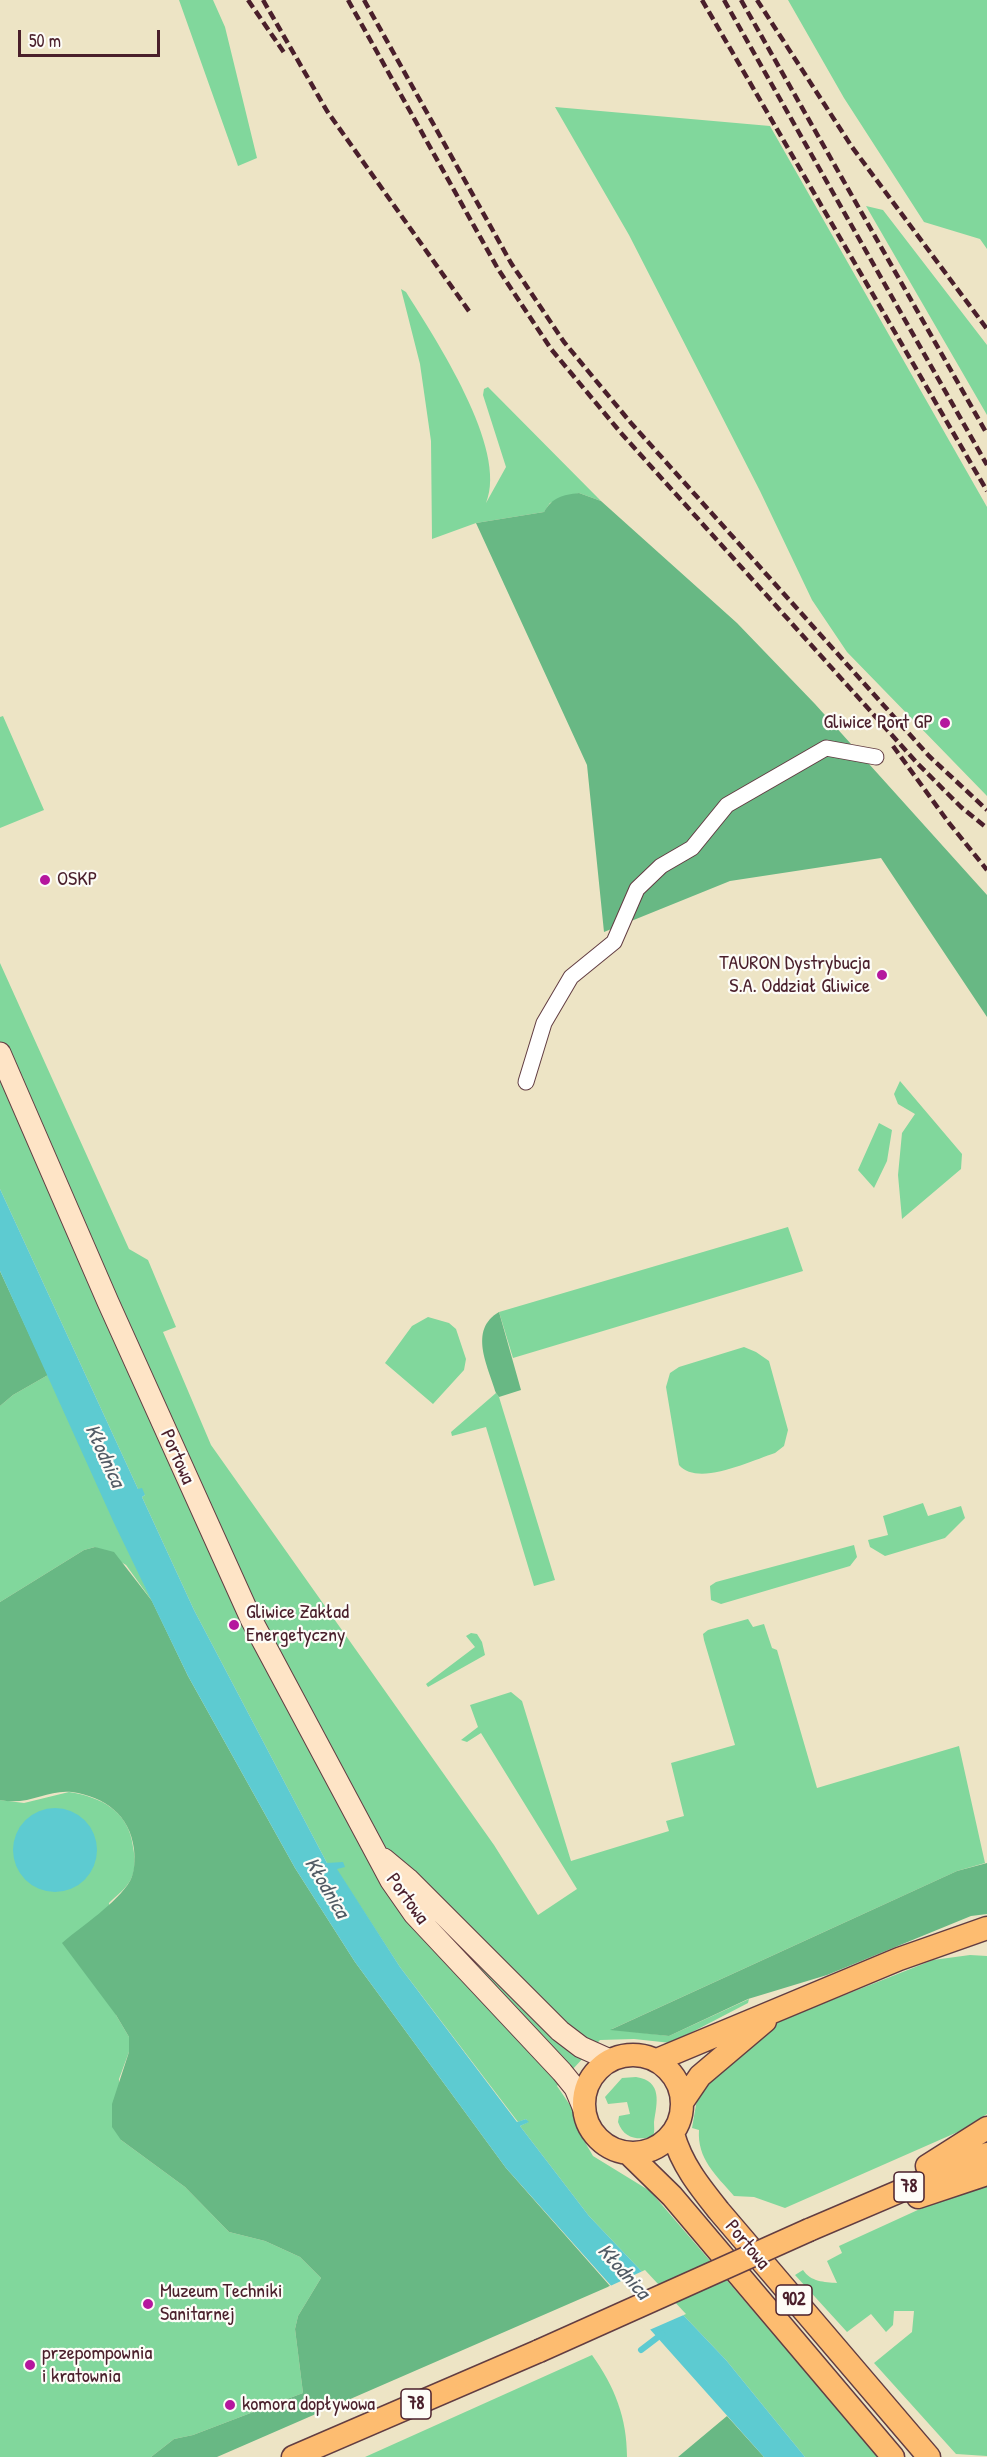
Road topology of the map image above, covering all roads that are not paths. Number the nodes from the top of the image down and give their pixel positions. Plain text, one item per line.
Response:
1 (876, 757) dead end
2 (0, 1053) edge
3 (526, 1082) dead end
4 (375, 1851) junction
5 (987, 1928) edge
6 (958, 1939) junction
7 (987, 1941) edge
8 (779, 2009) junction
9 (610, 2060) junction
10 (657, 2060) junction
11 (683, 2101) junction
12 (584, 2107) junction
13 (987, 2128) edge
14 (673, 2134) junction
15 (629, 2154) junction
16 (987, 2154) edge
17 (987, 2174) edge
18 (832, 2220) junction
19 (293, 2457) edge
20 (893, 2457) edge
21 (929, 2457) edge

1 - 3 street
2 - 4 street, Portowa
4 - 9 street, Portowa
4 - 12 street, Portowa
5 - 6 main road
6 - 7 main road
6 - 8 main road
8 - 10 main road
8 - 11 main road
9 - 10 main road
9 - 12 main road
10 - 11 main road
11 - 14 main road
12 - 15 main road, 902
13 - 18 main road
14 - 15 main road
14 - 21 main road, Portowa / 902
15 - 20 main road, Portowa / 902
16 - 18 main road, 78
17 - 18 main road
18 - 19 main road, 78, bridge

